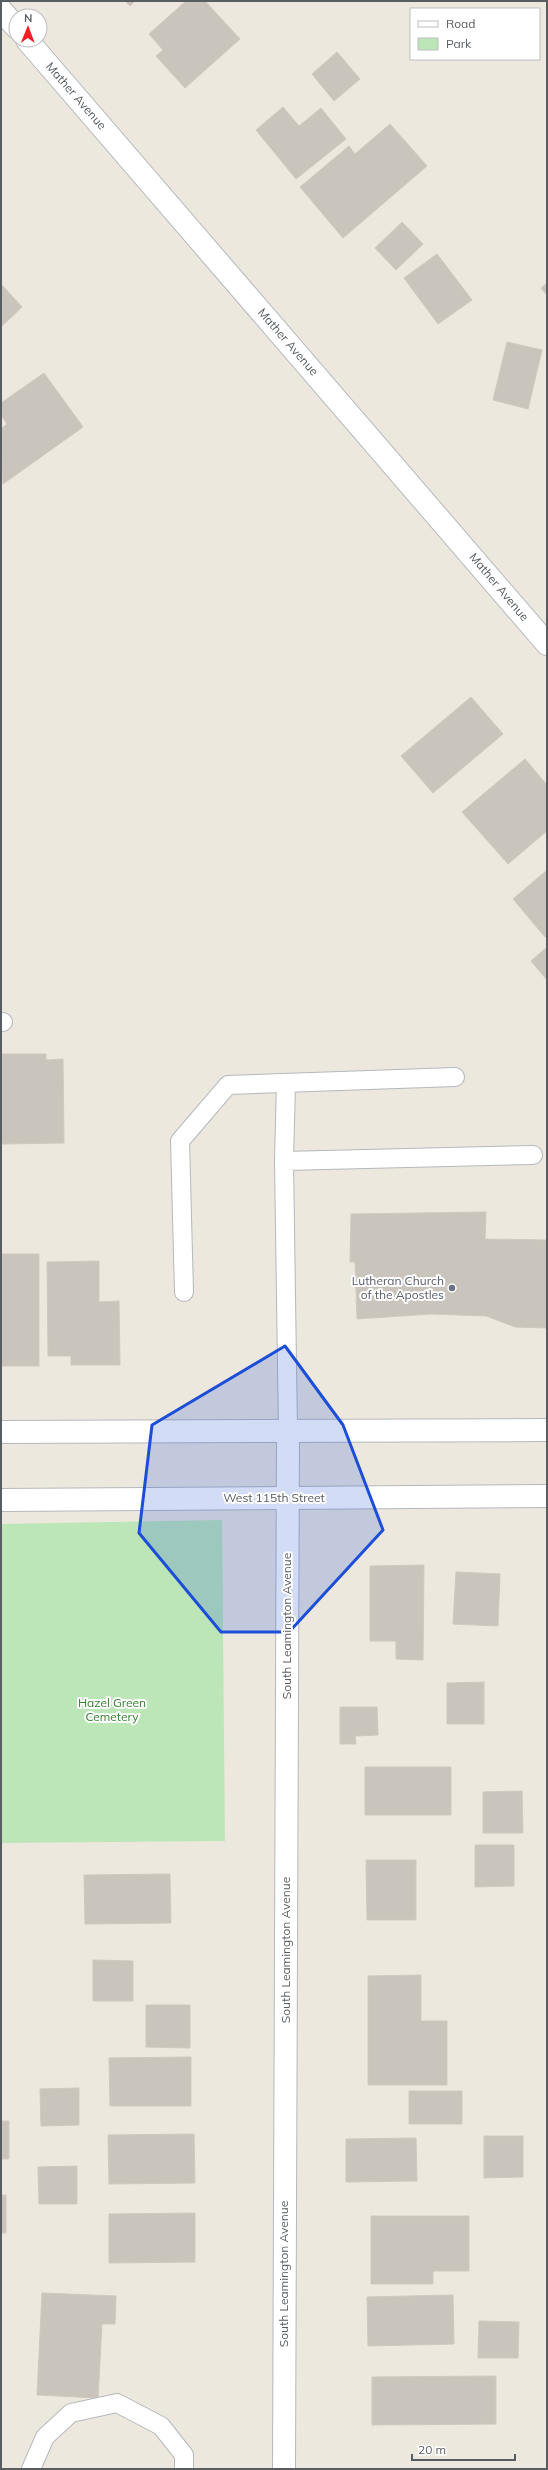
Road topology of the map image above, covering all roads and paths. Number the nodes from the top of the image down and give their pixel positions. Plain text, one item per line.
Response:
1 (1, 10) edge
2 (8, 18) edge
3 (34, 48) edge
4 (547, 644) edge
5 (455, 1077) dead end
6 (286, 1083) junction
7 (534, 1155) dead end
8 (284, 1161) junction
9 (184, 1292) dead end
10 (547, 1430) edge
11 (288, 1431) junction
12 (1, 1432) edge
13 (547, 1496) edge
14 (288, 1498) junction
15 (1, 1500) edge
16 (32, 2469) edge
17 (184, 2469) edge
18 (284, 2469) edge

1 - 2 street
3 - 4 street, Mather Avenue
5 - 6 lane
6 - 8 lane
6 - 9 lane
7 - 8 lane
8 - 11 lane
10 - 11 street
11 - 12 street
11 - 14 street, South Leamington Avenue
13 - 14 street, West 115th Street
14 - 15 street, West 115th Street
14 - 18 street, South Leamington Avenue
16 - 17 lane

